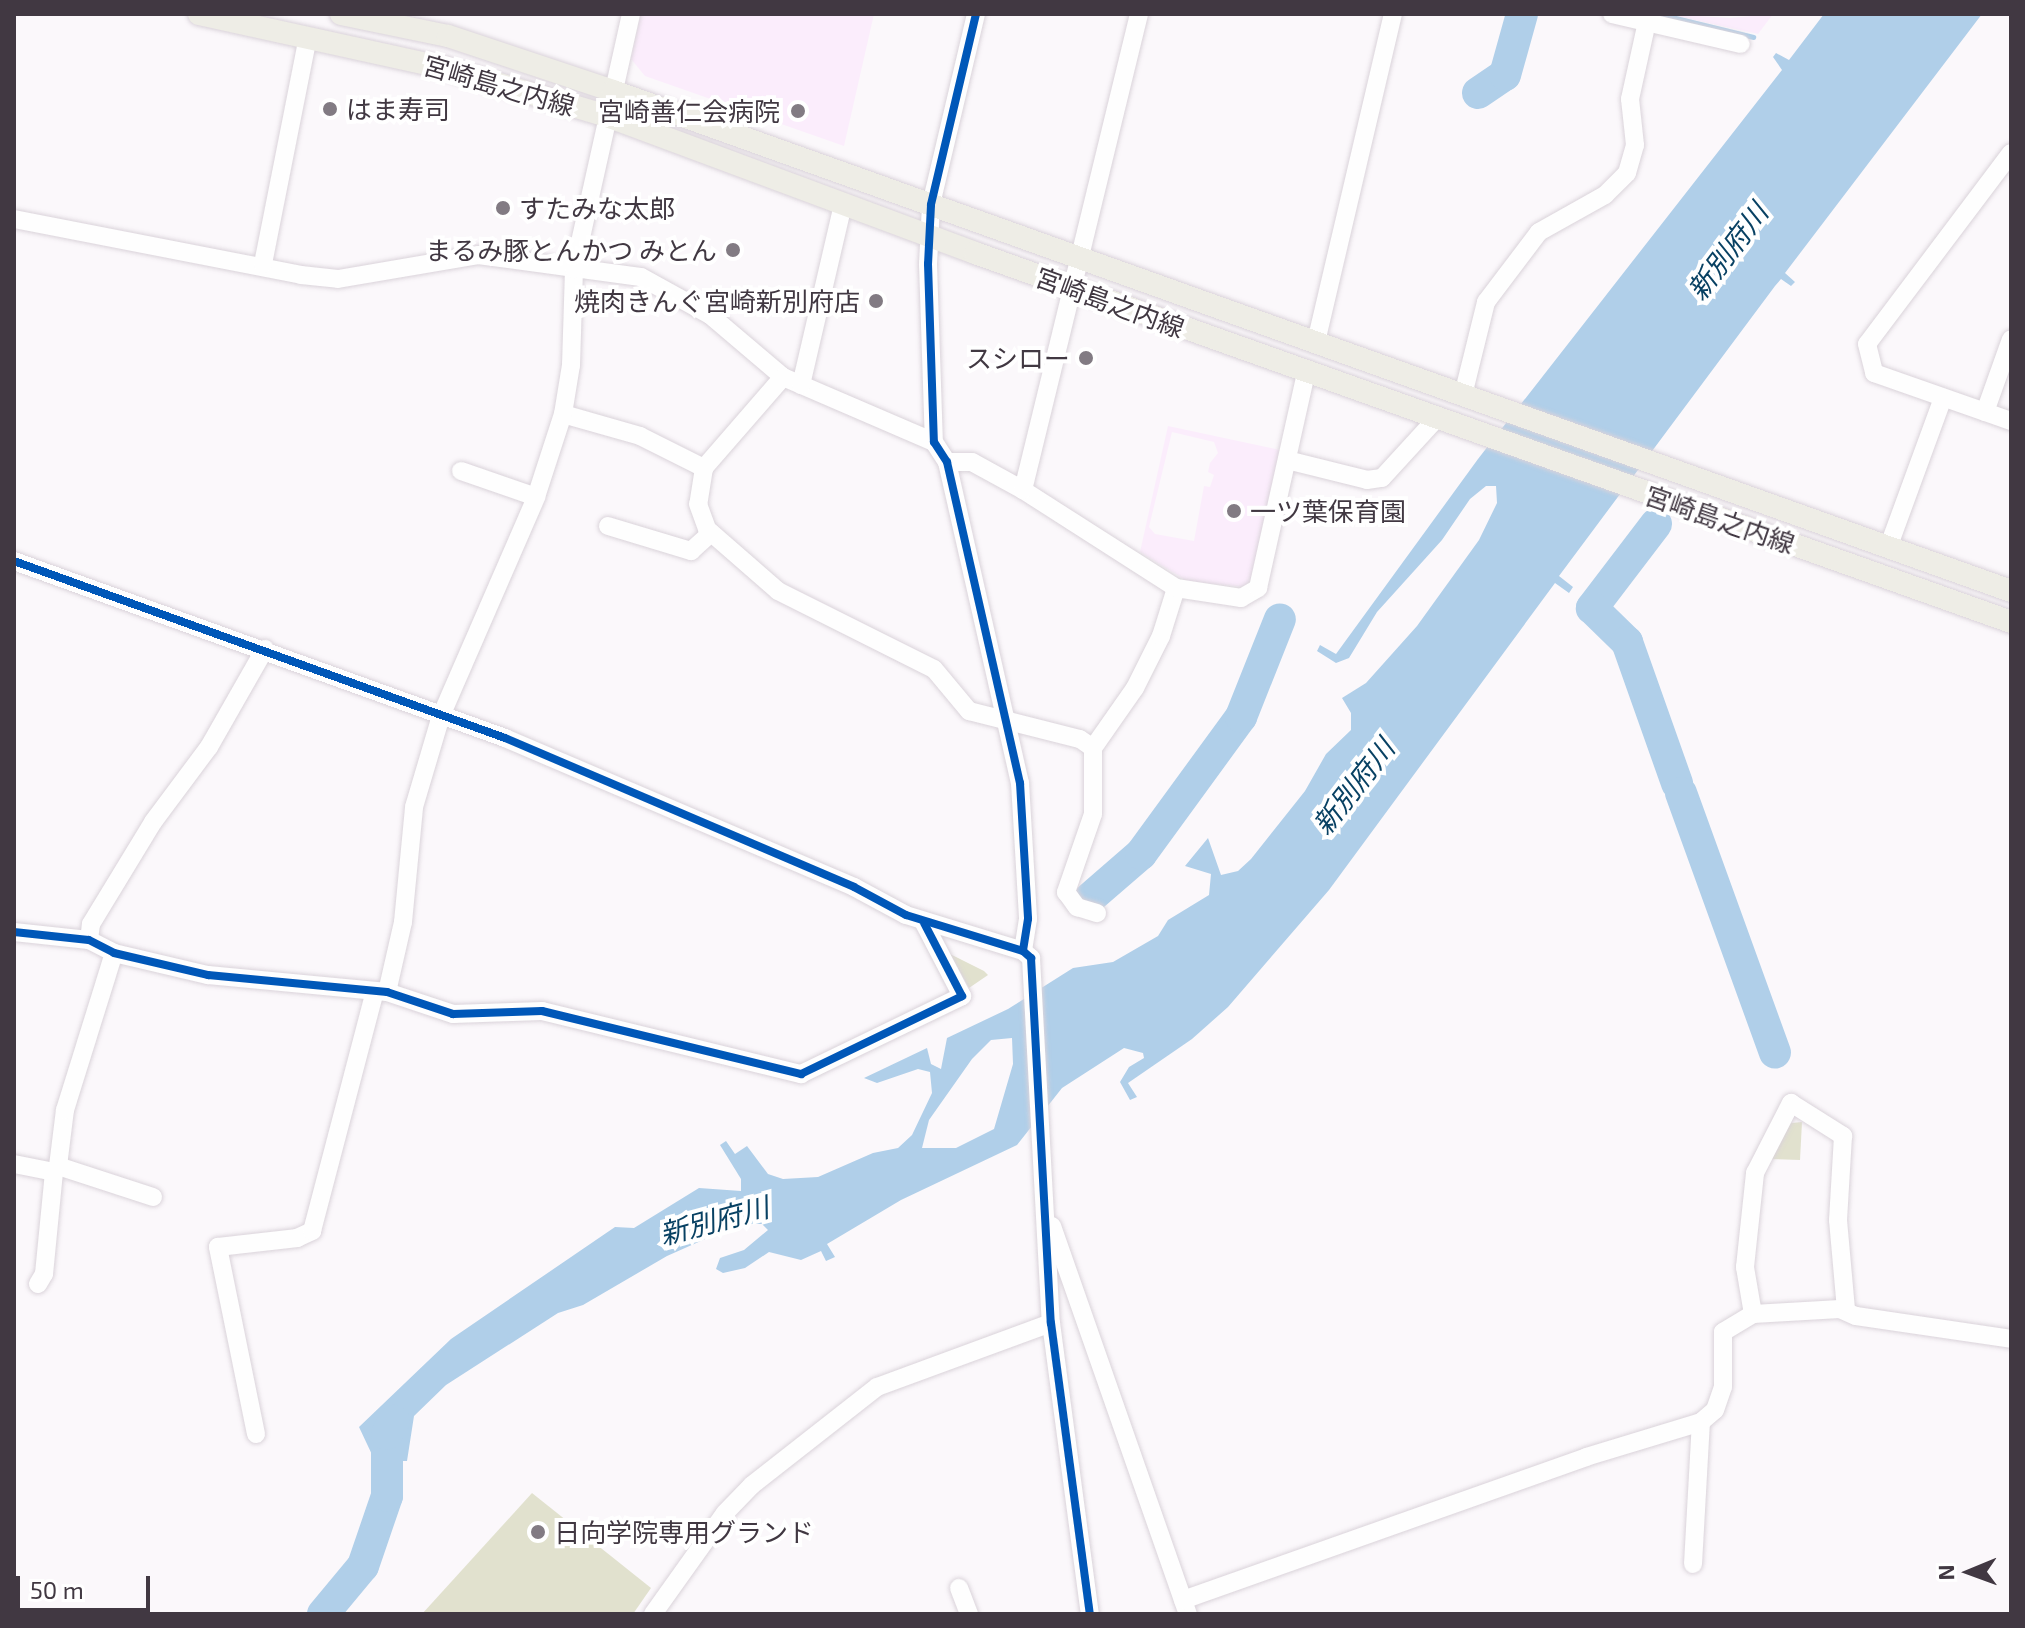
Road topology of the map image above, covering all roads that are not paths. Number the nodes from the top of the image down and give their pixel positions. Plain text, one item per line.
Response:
1 (199, 14) edge
2 (341, 14) edge
3 (631, 14) edge
4 (976, 14) edge
5 (1139, 14) edge
6 (1393, 14) edge
7 (1612, 14) edge
8 (1647, 22) junction
9 (308, 37) junction
10 (1741, 44) dead end
11 (613, 91) junction
12 (607, 116) junction
13 (2011, 154) edge
14 (843, 205) junction
15 (931, 205) junction
16 (14, 219) edge
17 (930, 237) junction
18 (1079, 259) junction
19 (263, 264) junction
20 (574, 269) junction
21 (1072, 288) junction
22 (2011, 339) edge
23 (1316, 342) junction
24 (1306, 373) junction
25 (783, 377) junction
26 (801, 385) junction
27 (1472, 397) junction
28 (1943, 398) junction
29 (1985, 412) junction
30 (563, 414) junction
31 (1437, 418) junction
32 (2011, 421) edge
33 (934, 442) junction
34 (1287, 460) junction
35 (947, 462) junction
36 (704, 468) junction
37 (461, 471) dead end
38 (1023, 490) junction
39 (536, 497) junction
40 (608, 526) dead end
41 (711, 533) junction
42 (1888, 548) junction
43 (14, 561) edge
44 (2010, 587) edge
45 (1176, 588) junction
46 (2011, 622) edge
47 (265, 649) junction
48 (441, 716) junction
49 (1010, 724) junction
50 (1093, 748) junction
51 (1097, 913) dead end
52 (924, 923) junction
53 (14, 932) edge
54 (89, 940) junction
55 (114, 953) junction
56 (1027, 955) junction
57 (381, 993) junction
58 (14, 1164) edge
59 (56, 1169) junction
60 (153, 1197) dead end
61 (1046, 1208) junction
62 (38, 1284) dead end
63 (1846, 1310) junction
64 (1753, 1314) junction
65 (1051, 1323) junction
66 (2011, 1339) edge
67 (1701, 1422) junction
68 (256, 1434) dead end
69 (1693, 1564) dead end
70 (959, 1588) dead end
71 (1186, 1607) edge
72 (653, 1614) edge
73 (969, 1614) edge
74 (1090, 1614) edge

1 - 9 main road, 宮崎島之内線
2 - 11 main road, 宮崎島之内線
3 - 11 street
4 - 15 street
5 - 18 street
6 - 23 street
7 - 8 street
8 - 10 street
8 - 27 street
9 - 12 main road, 宮崎島之内線
9 - 19 street
11 - 12 street
11 - 15 main road, 宮崎島之内線
12 - 14 main road, 宮崎島之内線
12 - 20 street
13 - 28 street
14 - 17 main road, 宮崎島之内線
14 - 26 street
15 - 17 street
15 - 18 main road, 宮崎島之内線
16 - 19 street
17 - 21 main road, 宮崎島之内線
17 - 33 street
18 - 21 street
18 - 23 main road, 宮崎島之内線
19 - 20 street
20 - 25 street
20 - 30 street
21 - 24 main road, 宮崎島之内線
21 - 38 street
22 - 29 street
23 - 27 main road, 宮崎島之内線
24 - 31 main road, 宮崎島之内線
24 - 34 street
25 - 26 street
25 - 36 street
26 - 33 street
27 - 42 main road, 宮崎島之内線
28 - 29 street
28 - 42 street
29 - 32 street
30 - 36 street
30 - 39 street
31 - 34 street
31 - 46 main road, 宮崎島之内線
33 - 35 street
34 - 45 street
35 - 38 street
35 - 49 street
36 - 41 street
37 - 39 street
38 - 45 street
39 - 48 street
40 - 41 street
41 - 49 street
42 - 44 main road, 宮崎島之内線
43 - 47 street
45 - 50 street
47 - 48 street
47 - 54 street
48 - 52 street
48 - 57 street
49 - 50 street
49 - 56 street
50 - 51 street
52 - 56 street
52 - 57 street
53 - 54 street
54 - 55 street
55 - 57 street
55 - 59 street
56 - 61 street
57 - 68 street
58 - 59 street
59 - 60 street
59 - 62 street
61 - 65 street
61 - 71 street
63 - 64 street
63 - 64 street
63 - 66 street
64 - 67 street
65 - 72 street
65 - 74 street
67 - 69 street
67 - 71 street
70 - 73 street

